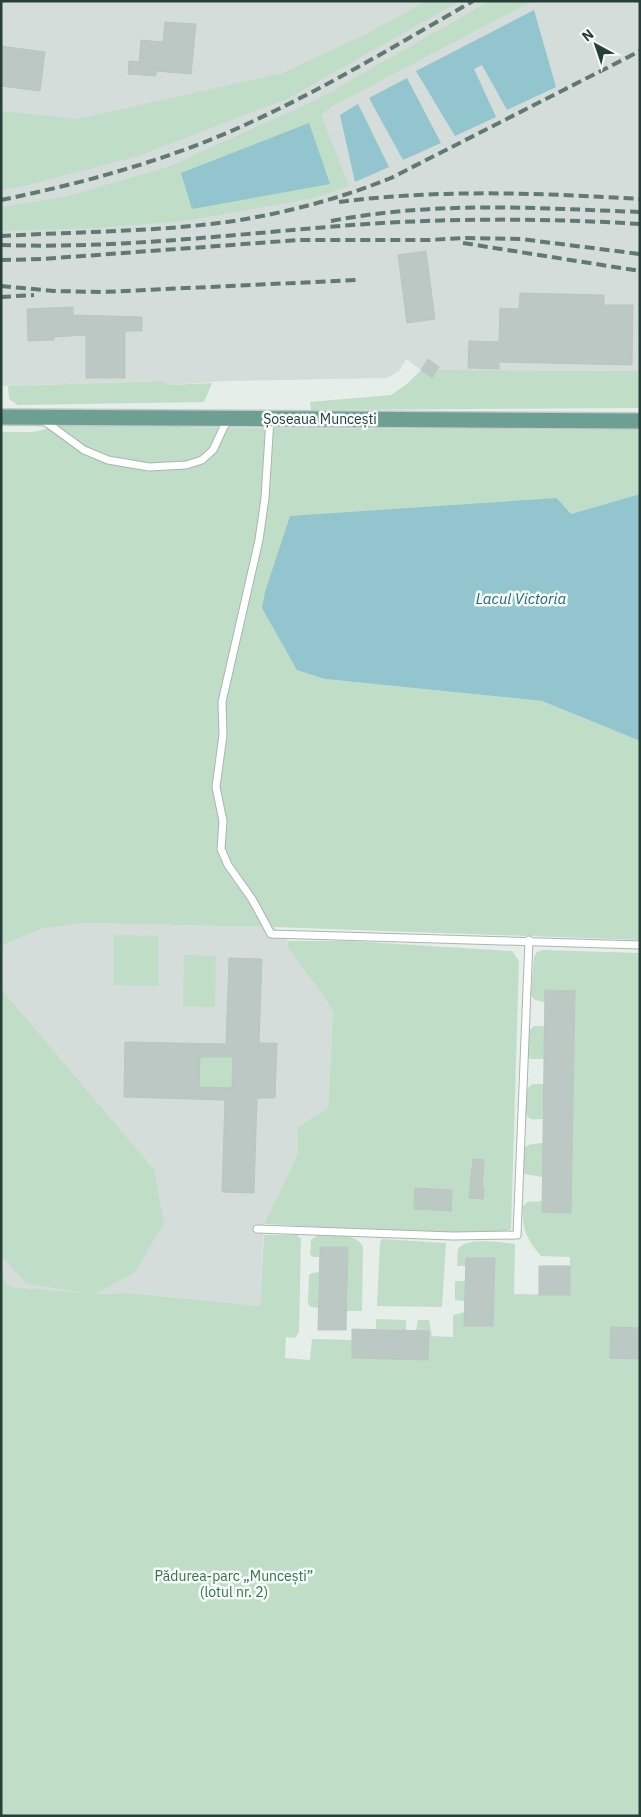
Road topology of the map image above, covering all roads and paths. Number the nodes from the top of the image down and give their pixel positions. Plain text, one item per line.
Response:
1 (1, 417) edge
2 (38, 417) junction
3 (228, 418) junction
4 (270, 419) junction
5 (640, 421) edge
6 (529, 940) junction
7 (640, 945) edge
8 (257, 1229) dead end

1 - 2 main road, Șoseaua Muncești
2 - 3 main road, Șoseaua Muncești
2 - 3 lane
3 - 4 main road, Șoseaua Muncești
4 - 5 main road, Șoseaua Muncești
4 - 6 lane
6 - 7 lane
6 - 8 lane

